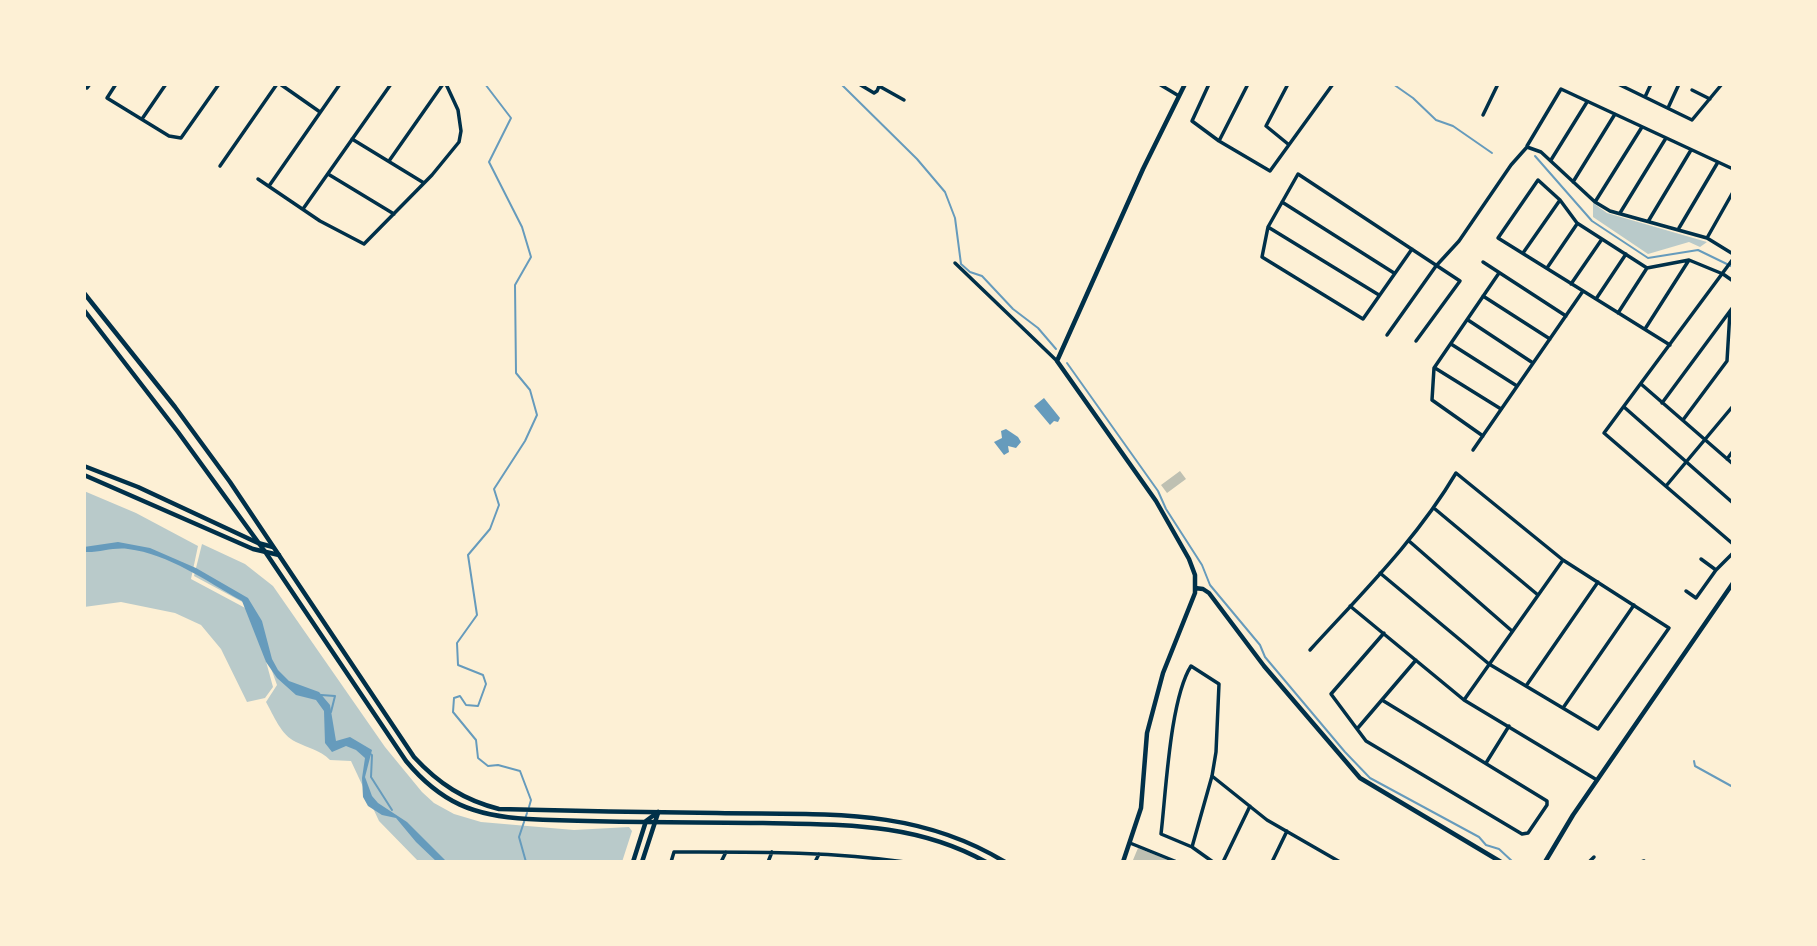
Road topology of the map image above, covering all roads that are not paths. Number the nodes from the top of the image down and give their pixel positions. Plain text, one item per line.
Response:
1 (90, 84) edge
2 (116, 84) edge
3 (166, 84) edge
4 (219, 84) edge
5 (278, 84) edge
6 (340, 84) edge
7 (391, 84) edge
8 (445, 84) edge
9 (859, 84) edge
10 (1159, 84) edge
11 (1185, 84) edge
12 (1209, 84) edge
13 (1248, 84) edge
14 (1288, 84) edge
15 (1333, 84) edge
16 (1497, 84) edge
17 (1618, 84) edge
18 (1651, 84) edge
19 (1679, 84) edge
20 (1722, 84) edge
21 (880, 85) edge
22 (1625, 86) edge
23 (84, 87) edge
24 (1692, 90) dead end
25 (1179, 96) junction
26 (1645, 97) junction
27 (1710, 99) junction
28 (904, 100) dead end
29 (1587, 102) junction
30 (1668, 108) junction
31 (320, 112) junction
32 (1615, 114) junction
33 (1483, 115) dead end
34 (142, 120) junction
35 (1642, 127) junction
36 (1666, 138) junction
37 (352, 139) junction
38 (1219, 141) junction
39 (1288, 144) junction
40 (1527, 147) junction
41 (1691, 150) junction
42 (1551, 160) junction
43 (389, 161) junction
44 (1718, 162) junction
45 (220, 166) dead end
46 (1733, 169) edge
47 (328, 174) junction
48 (258, 179) dead end
49 (1573, 182) junction
50 (424, 183) junction
51 (269, 186) junction
52 (1733, 192) edge
53 (1560, 200) junction
54 (1282, 202) junction
55 (1595, 202) junction
56 (303, 209) junction
57 (1620, 213) junction
58 (394, 214) junction
59 (1649, 221) junction
60 (1577, 223) junction
61 (1268, 227) junction
62 (1679, 228) junction
63 (1707, 238) junction
64 (1602, 239) junction
65 (1412, 249) junction
66 (1523, 253) junction
67 (1626, 254) junction
68 (1733, 256) edge
69 (1689, 260) junction
70 (1483, 262) dead end
71 (955, 263) dead end
72 (1436, 265) junction
73 (1547, 268) junction
74 (1647, 268) junction
75 (1499, 272) junction
76 (1725, 272) junction
77 (1394, 273) junction
78 (1733, 281) edge
79 (1572, 284) junction
80 (1583, 291) junction
81 (84, 293) edge
82 (1379, 295) junction
83 (1483, 296) junction
84 (1596, 299) junction
85 (1733, 307) edge
86 (84, 310) edge
87 (1730, 311) junction
88 (1618, 313) junction
89 (1566, 316) junction
90 (1467, 320) junction
91 (1645, 329) junction
92 (1387, 335) dead end
93 (1550, 339) junction
94 (1416, 341) dead end
95 (1451, 344) junction
96 (1670, 345) junction
97 (1058, 361) junction
98 (1534, 363) junction
99 (1434, 368) junction
100 (1641, 384) junction
101 (1517, 386) junction
102 (1662, 403) junction
103 (1733, 405) edge
104 (1624, 407) junction
105 (1501, 410) junction
106 (1683, 421) junction
107 (1483, 436) junction
108 (1706, 440) junction
109 (1473, 450) dead end
110 (1733, 451) edge
111 (1727, 459) junction
112 (1686, 462) junction
113 (1733, 464) edge
114 (84, 466) edge
115 (84, 475) edge
116 (1666, 486) junction
117 (1733, 503) edge
118 (1435, 509) junction
119 (1409, 541) junction
120 (258, 543) junction
121 (1733, 544) edge
122 (273, 547) junction
123 (267, 553) junction
124 (1733, 553) edge
125 (279, 555) junction
126 (1701, 559) dead end
127 (1563, 560) junction
128 (1716, 570) junction
129 (1380, 573) junction
130 (1598, 582) junction
131 (1733, 583) edge
132 (1195, 588) junction
133 (1686, 591) dead end
134 (1538, 594) junction
135 (1634, 605) junction
136 (1350, 606) junction
137 (1512, 631) junction
138 (1384, 633) junction
139 (1310, 650) dead end
140 (1416, 660) junction
141 (1489, 664) junction
142 (1526, 686) junction
143 (1464, 699) junction
144 (1382, 700) junction
145 (1563, 708) junction
146 (1508, 726) junction
147 (1357, 729) junction
148 (1486, 763) junction
149 (1213, 776) junction
150 (1597, 780) junction
151 (1250, 806) junction
152 (529, 810) junction
153 (658, 812) junction
154 (528, 819) junction
155 (646, 821) junction
156 (656, 821) junction
157 (1287, 831) junction
158 (1130, 843) junction
159 (1192, 847) junction
160 (726, 852) junction
161 (772, 852) junction
162 (818, 854) junction
163 (865, 856) junction
164 (1594, 857) dead end
165 (633, 862) edge
166 (642, 862) edge
167 (671, 862) edge
168 (721, 862) edge
169 (768, 862) edge
170 (815, 862) edge
171 (862, 862) edge
172 (905, 862) edge
173 (986, 862) edge
174 (1006, 862) edge
175 (1123, 862) edge
176 (1177, 862) edge
177 (1213, 862) edge
178 (1223, 862) edge
179 (1272, 862) edge
180 (1340, 862) edge
181 (1501, 862) edge
182 (1545, 862) edge
183 (1589, 862) edge

1 - 23 street
2 - 34 street
3 - 34 street
4 - 34 street
5 - 31 street
5 - 45 street
6 - 31 street
7 - 37 street
8 - 43 street
8 - 50 street
9 - 21 street
10 - 25 street
11 - 25 main road
12 - 38 street
13 - 38 street
14 - 39 street
15 - 39 street
16 - 33 street
17 - 22 street
18 - 26 street
19 - 30 street
20 - 27 street
21 - 28 street
22 - 26 street
24 - 27 street
25 - 97 main road
26 - 30 street
27 - 30 street
29 - 32 street
29 - 40 street
29 - 42 street
31 - 51 street
32 - 35 street
32 - 49 street
35 - 36 street
35 - 55 street
36 - 41 street
36 - 57 street
37 - 43 street
37 - 47 street
38 - 39 street
40 - 42 street
40 - 72 street
41 - 44 street
41 - 59 street
42 - 49 street
43 - 50 street
44 - 46 street
44 - 62 street
47 - 56 street
47 - 58 street
48 - 51 street
49 - 55 street
50 - 58 street
51 - 56 street
52 - 63 street
53 - 60 street
53 - 66 street
53 - 66 street
54 - 61 street
54 - 65 street
54 - 77 street
55 - 57 street
56 - 58 street
57 - 59 street
59 - 62 street
60 - 64 street
60 - 73 street
61 - 82 street
61 - 82 street
62 - 63 street
63 - 68 street
64 - 67 street
64 - 79 street
65 - 72 street
65 - 77 street
66 - 73 street
67 - 74 street
67 - 84 street
68 - 76 street
69 - 74 street
69 - 76 street
69 - 91 street
70 - 75 street
71 - 97 street
72 - 92 street
72 - 94 street
73 - 79 street
74 - 88 street
75 - 83 street
75 - 89 street
76 - 78 street
76 - 96 street
77 - 82 street
79 - 80 street
80 - 84 street
80 - 89 street
81 - 122 main road
83 - 90 street
83 - 93 street
84 - 88 street
85 - 87 street
86 - 120 main road
87 - 102 street
87 - 106 street
88 - 91 street
89 - 93 street
90 - 95 street
90 - 98 street
91 - 96 street
93 - 98 street
95 - 99 street
95 - 101 street
96 - 100 street
97 - 132 main road
98 - 101 street
99 - 105 street
99 - 107 street
100 - 102 street
100 - 104 street
101 - 105 street
102 - 106 street
103 - 108 street
104 - 112 street
104 - 116 street
105 - 107 street
106 - 108 street
107 - 109 street
108 - 111 street
108 - 112 street
110 - 111 street
111 - 113 street
112 - 116 street
112 - 117 street
114 - 120 main road
115 - 123 main road
116 - 121 street
118 - 119 street
118 - 127 street
118 - 134 street
119 - 129 street
119 - 137 street
120 - 122 main road
120 - 123 main road
122 - 125 main road
123 - 125 main road
123 - 154 main road
124 - 128 street
125 - 152 main road
126 - 128 street
127 - 130 street
127 - 134 street
128 - 133 street
129 - 136 street
129 - 141 street
130 - 135 street
130 - 142 street
131 - 150 main road
132 - 158 main road
132 - 181 main road
134 - 137 street
135 - 145 street
135 - 145 street
136 - 138 street
136 - 139 street
137 - 141 street
138 - 140 street
138 - 147 street
140 - 143 street
140 - 144 street
141 - 142 street
141 - 143 street
142 - 145 street
143 - 146 street
144 - 147 street
144 - 148 street
146 - 148 street
146 - 150 street
147 - 148 street
149 - 151 street
149 - 159 street
149 - 159 street
150 - 182 main road
151 - 157 street
151 - 178 street
152 - 153 main road
152 - 154 main road
153 - 155 main road
153 - 156 main road
153 - 174 main road
154 - 155 main road
155 - 156 main road
155 - 165 main road
156 - 166 main road
156 - 173 main road
157 - 179 street
157 - 180 street
158 - 175 main road
158 - 176 street
159 - 177 street
160 - 161 street
160 - 167 street
160 - 168 street
161 - 162 street
161 - 169 street
162 - 163 street
162 - 170 street
163 - 171 street
163 - 172 street
164 - 183 street

